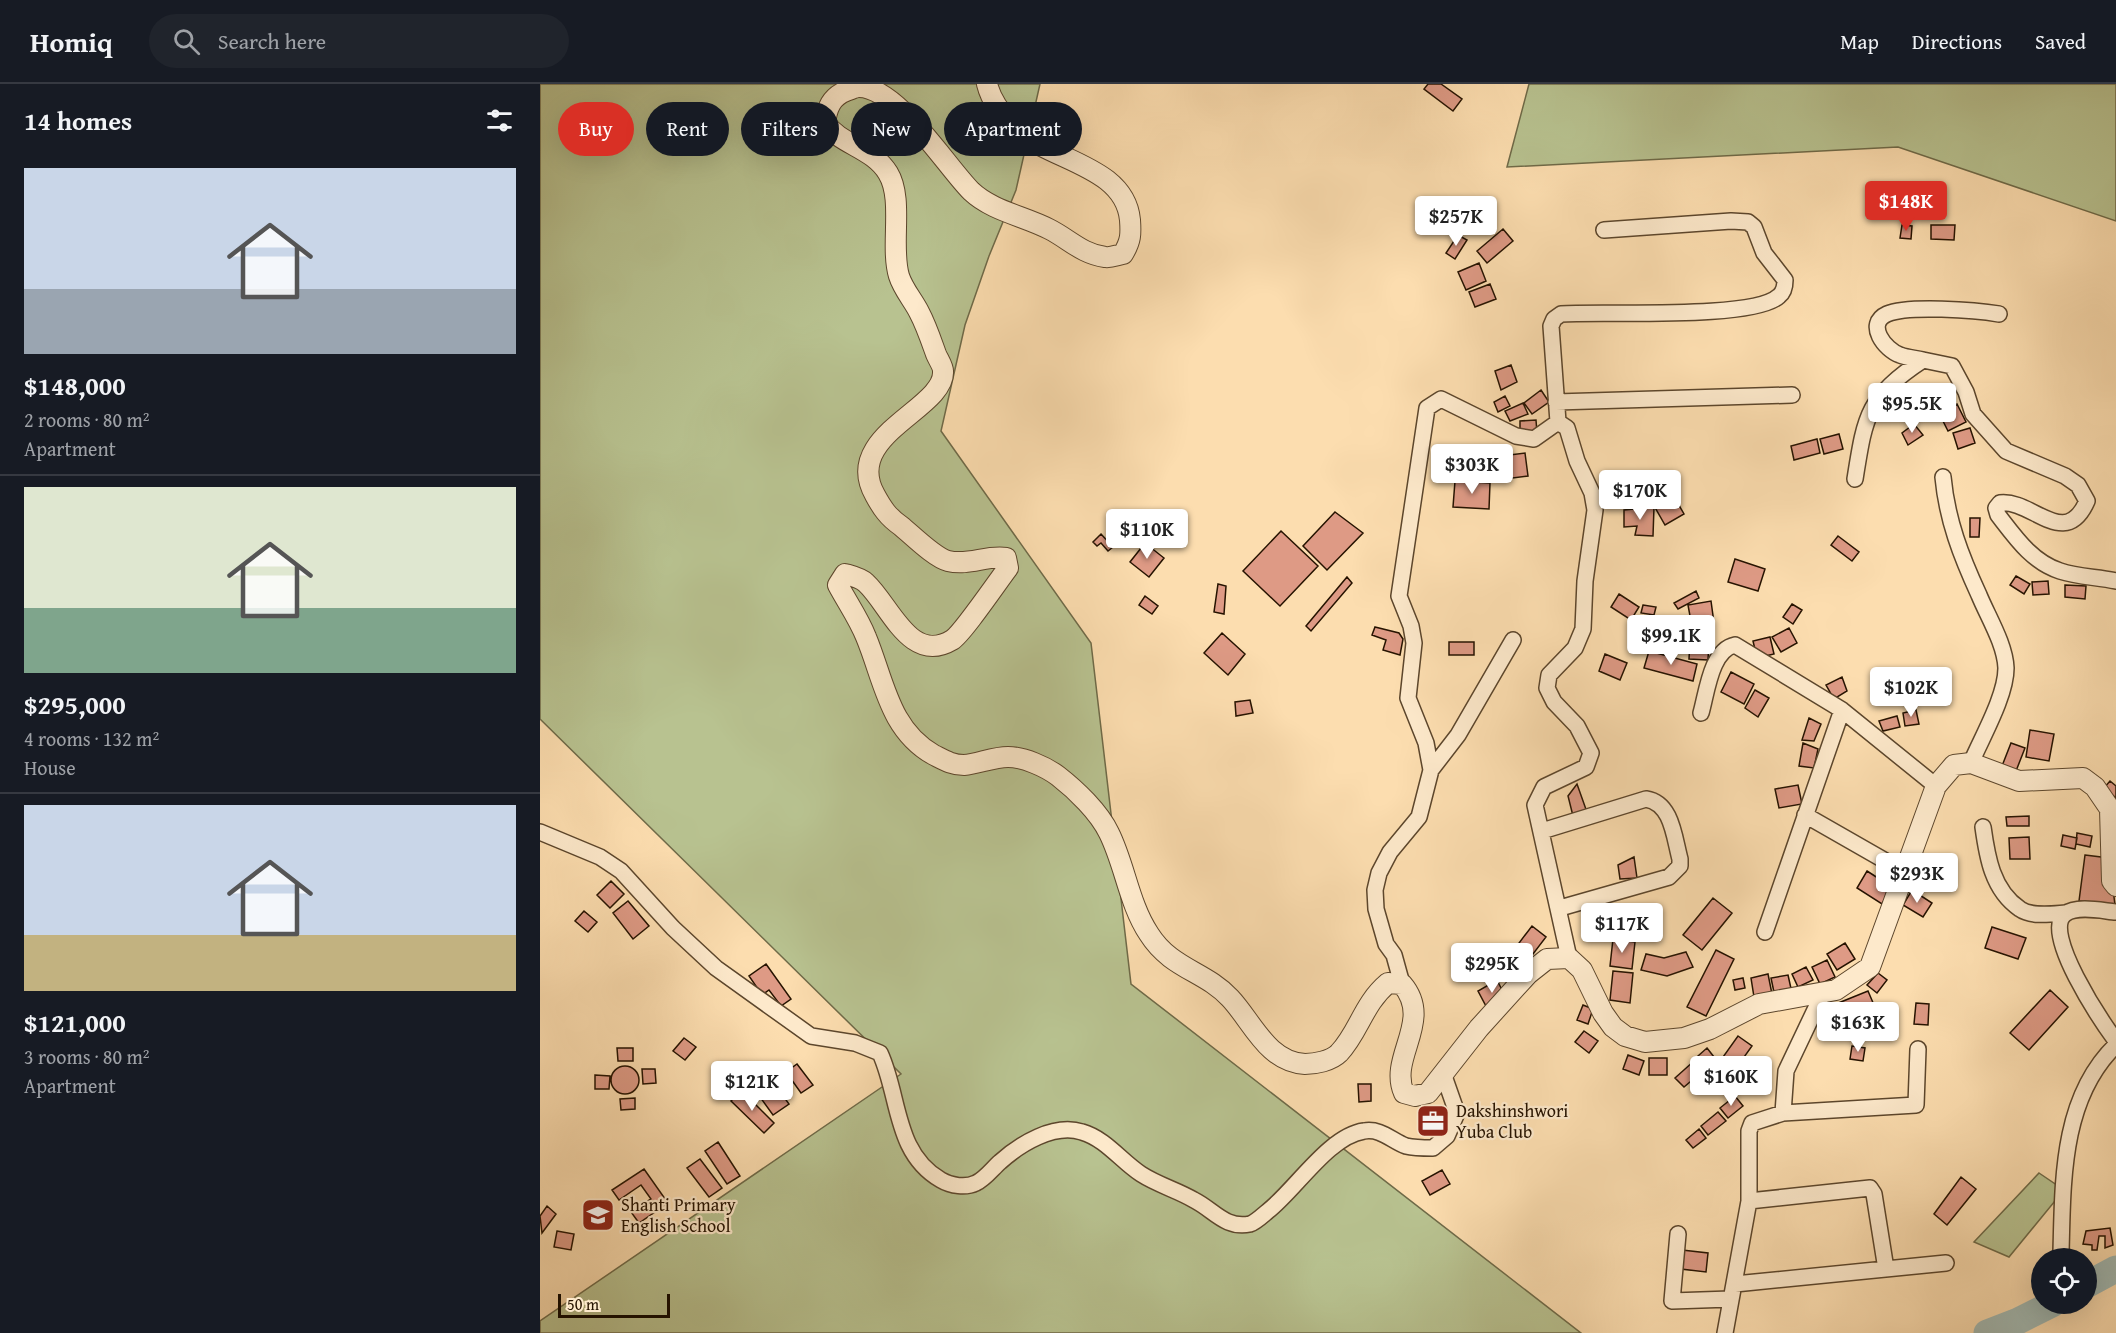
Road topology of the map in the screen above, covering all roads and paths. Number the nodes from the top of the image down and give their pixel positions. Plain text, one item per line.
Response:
1 (987, 84) edge
2 (1604, 230) dead end
3 (1999, 314) dead end
4 (1923, 360) junction
5 (1792, 396) dead end
6 (1556, 402) junction
7 (1557, 422) junction
8 (1943, 477) dead end
9 (1855, 479) dead end
10 (2116, 581) edge
11 (1513, 640) dead end
12 (1842, 710) junction
13 (1701, 713) dead end
14 (1971, 763) junction
15 (1431, 770) junction
16 (1936, 786) junction
17 (1805, 815) junction
18 (1983, 826) dead end
19 (1542, 831) junction
20 (540, 832) edge
21 (1902, 871) junction
22 (2116, 886) edge
23 (1560, 908) junction
24 (2116, 912) edge
25 (2066, 913) junction
26 (1765, 932) dead end
27 (1569, 958) junction
28 (1402, 984) junction
29 (1823, 993) junction
30 (2116, 1043) edge
31 (1918, 1048) dead end
32 (1444, 1076) junction
33 (1783, 1113) junction
34 (1749, 1201) junction
35 (1678, 1234) dead end
36 (2061, 1248) edge
37 (1946, 1263) dead end
38 (1886, 1269) junction
39 (1735, 1284) junction
40 (1730, 1299) junction
41 (1725, 1333) edge

1 - 28 street
2 - 6 street
3 - 4 street
4 - 9 street
4 - 10 street
5 - 6 street
6 - 7 street
7 - 15 street
7 - 19 street
8 - 14 street
11 - 15 street
12 - 13 street
12 - 16 street
12 - 17 street
14 - 16 street
14 - 22 street
15 - 28 street
16 - 21 street
17 - 21 street
17 - 26 street
18 - 25 street
19 - 23 street
19 - 23 street
20 - 32 street
21 - 29 street
23 - 27 street
24 - 25 street
25 - 30 street
27 - 29 street
27 - 32 street
28 - 32 street
29 - 33 street
30 - 36 street
31 - 33 street
33 - 34 street
34 - 38 street
34 - 39 street
35 - 40 street
37 - 38 street
38 - 39 street
39 - 40 street
40 - 41 street

